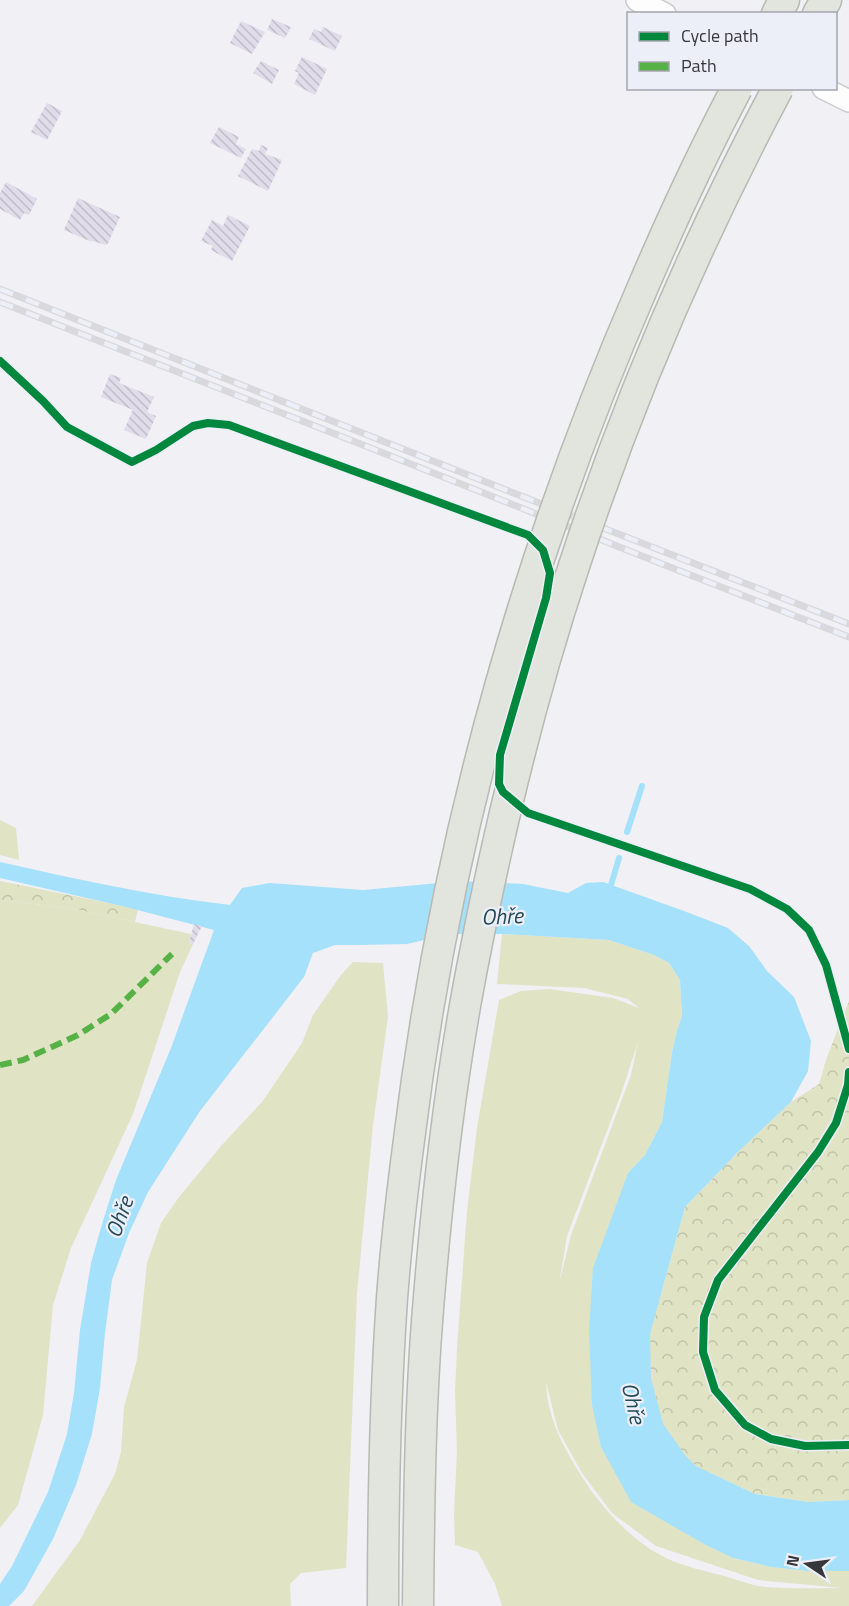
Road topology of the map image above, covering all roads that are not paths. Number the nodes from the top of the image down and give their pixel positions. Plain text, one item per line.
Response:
1 (637, 0) edge
2 (662, 12) edge
3 (735, 90) edge
4 (777, 90) edge
5 (827, 90) edge
6 (849, 101) edge
7 (382, 1606) edge
8 (418, 1606) edge

1 - 2 street
3 - 7 highway, bridge
4 - 8 highway, bridge
5 - 6 street

